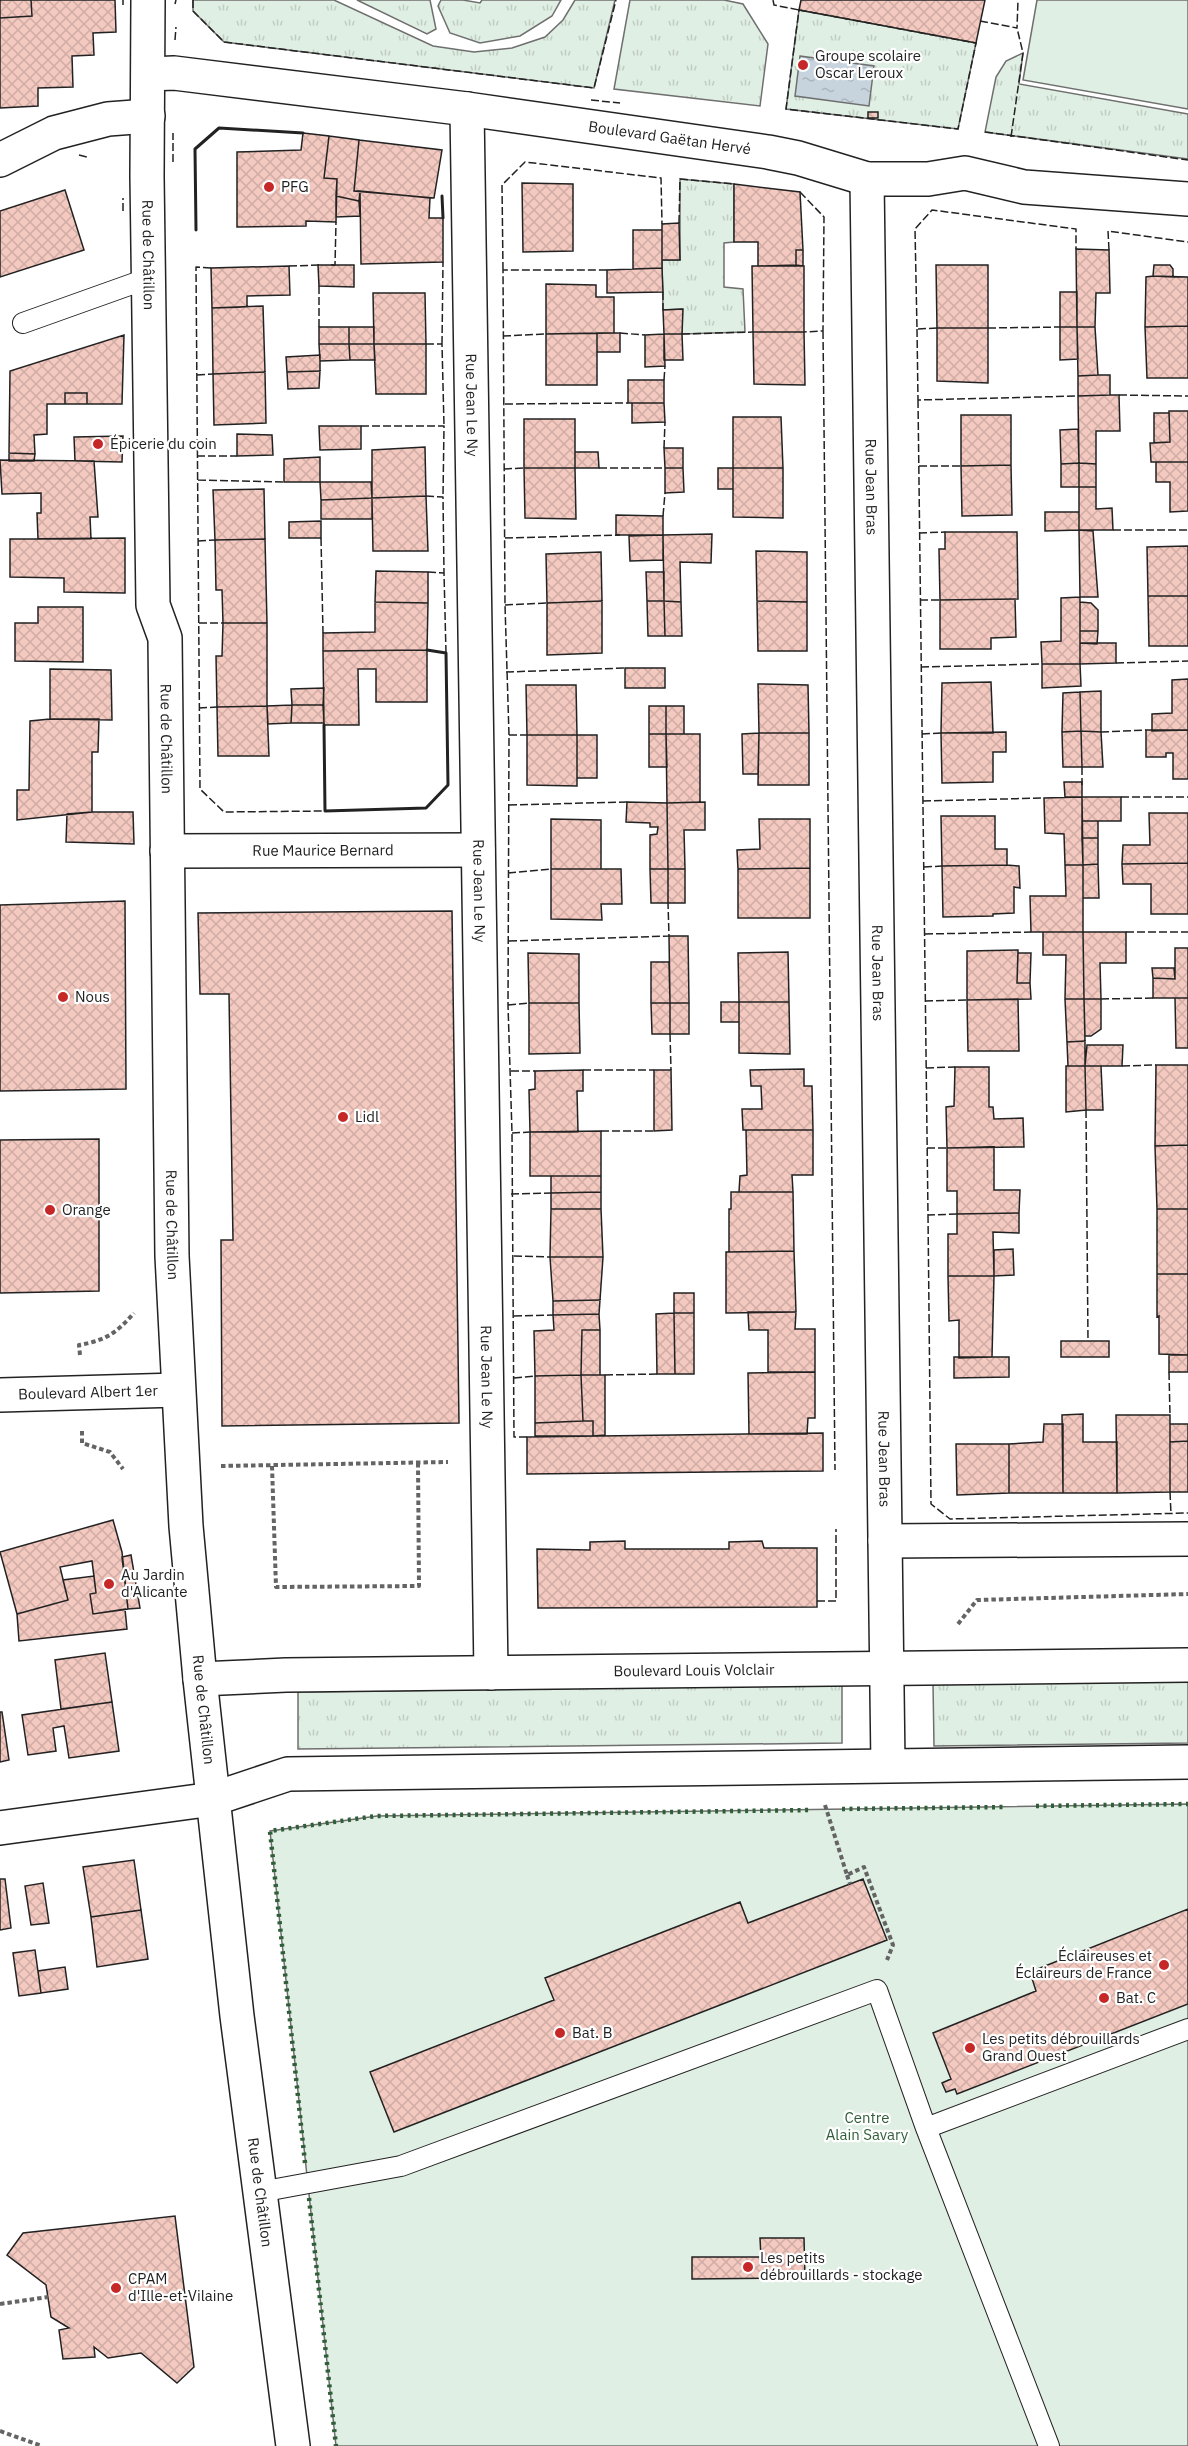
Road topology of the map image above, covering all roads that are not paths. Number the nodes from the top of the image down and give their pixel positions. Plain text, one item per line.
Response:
1 (148, 0) edge
2 (149, 74) junction
3 (467, 109) junction
4 (148, 116) junction
5 (0, 160) edge
6 (867, 179) junction
7 (1188, 199) edge
8 (149, 278) junction
9 (23, 323) dead end
10 (478, 850) junction
11 (167, 851) junction
12 (178, 1390) junction
13 (0, 1395) edge
14 (1188, 1539) edge
15 (885, 1541) junction
16 (1188, 1665) edge
17 (886, 1668) junction
18 (491, 1673) junction
19 (200, 1679) junction
20 (1188, 1762) edge
21 (888, 1765) junction
22 (213, 1799) junction
23 (0, 1828) edge
24 (1188, 2028) edge
25 (926, 2128) junction
26 (260, 2192) junction
27 (293, 2446) edge
28 (1049, 2446) edge

1 - 2 street, Rue de Châtillon
2 - 3 street, Boulevard Gaëtan Hervé
2 - 4 street, Rue de Châtillon
3 - 6 street, Boulevard Gaëtan Hervé
3 - 10 street, Rue Jean Le Ny
4 - 5 street
4 - 8 street, Rue de Châtillon
6 - 7 street, Boulevard Gaëtan Hervé
6 - 15 street, Rue Jean Bras
8 - 9 lane
8 - 11 street, Rue de Châtillon
10 - 11 street, Rue Maurice Bernard
10 - 18 street, Rue Jean Le Ny
11 - 12 street, Rue de Châtillon
12 - 13 street, Boulevard Albert 1er
12 - 19 street, Rue de Châtillon
14 - 15 street
15 - 17 street, Rue Jean Bras
16 - 17 street, Boulevard Louis Volclair
17 - 18 street, Boulevard Louis Volclair
17 - 21 street, Rue Jean Bras
18 - 19 street, Boulevard Louis Volclair
19 - 22 street, Rue de Châtillon
20 - 21 street
21 - 22 street
22 - 23 street
22 - 26 street, Rue de Châtillon
24 - 25 lane
25 - 26 lane
25 - 28 lane
26 - 27 street, Rue de Châtillon

